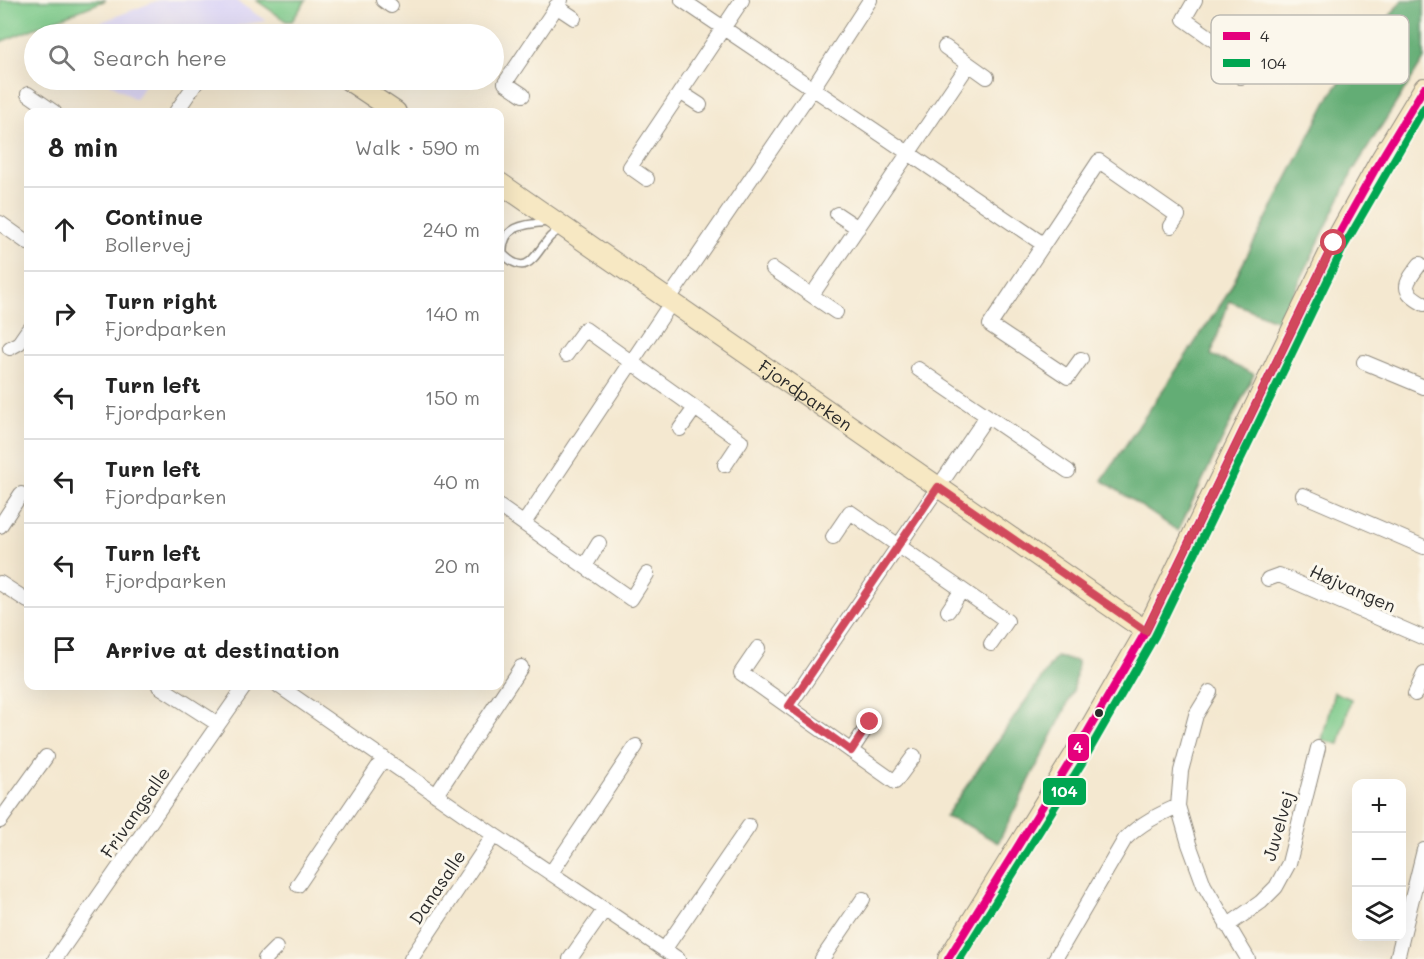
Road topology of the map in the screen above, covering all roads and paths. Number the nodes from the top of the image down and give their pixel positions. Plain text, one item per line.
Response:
1 (682, 0) edge
2 (742, 0) edge
3 (870, 0) edge
4 (1195, 0) edge
5 (559, 3) edge
6 (574, 18) dead end
7 (723, 28) junction
8 (1211, 38) edge
9 (945, 47) dead end
10 (969, 64) junction
11 (987, 76) dead end
12 (813, 88) junction
13 (1424, 88) edge
14 (191, 90) edge
15 (363, 90) edge
16 (680, 92) junction
17 (28, 94) dead end
18 (523, 95) dead end
19 (700, 105) dead end
20 (48, 108) edge
21 (179, 108) edge
22 (390, 108) edge
23 (909, 154) junction
24 (647, 179) dead end
25 (504, 186) edge
26 (837, 214) dead end
27 (0, 223) edge
28 (559, 224) junction
29 (1172, 226) dead end
30 (858, 228) junction
31 (24, 240) edge
32 (504, 240) edge
33 (1043, 244) junction
34 (504, 255) edge
35 (1419, 264) dead end
36 (773, 269) dead end
37 (812, 295) junction
38 (669, 302) junction
39 (1424, 304) edge
40 (836, 312) dead end
41 (24, 336) edge
42 (10, 348) dead end
43 (566, 355) dead end
44 (1081, 359) dead end
45 (632, 362) junction
46 (1364, 362) dead end
47 (918, 369) dead end
48 (1424, 387) edge
49 (695, 408) junction
50 (987, 416) junction
51 (680, 429) dead end
52 (725, 465) dead end
53 (1068, 471) dead end
54 (938, 487) junction
55 (21, 494) dead end
56 (1303, 495) dead end
57 (504, 510) edge
58 (524, 523) junction
59 (0, 526) edge
60 (833, 537) dead end
61 (599, 543) dead end
62 (898, 546) junction
63 (1424, 547) edge
64 (585, 566) junction
65 (647, 574) dead end
66 (1268, 579) dead end
67 (0, 583) edge
68 (962, 590) junction
69 (24, 598) edge
70 (948, 611) dead end
71 (1146, 631) junction
72 (1424, 638) edge
73 (991, 644) dead end
74 (758, 648) dead end
75 (521, 667) dead end
76 (1424, 674) edge
77 (165, 690) edge
78 (242, 690) edge
79 (285, 690) edge
80 (1210, 692) dead end
81 (1415, 694) dead end
82 (789, 706) junction
83 (870, 722) dead end
84 (218, 724) junction
85 (636, 746) dead end
86 (1318, 748) dead end
87 (851, 751) junction
88 (914, 756) dead end
89 (46, 757) dead end
90 (384, 758) junction
91 (436, 795) junction
92 (1178, 806) junction
93 (0, 821) edge
94 (749, 826) dead end
95 (494, 835) junction
96 (1424, 850) edge
97 (551, 873) junction
98 (298, 885) dead end
99 (863, 900) dead end
100 (605, 909) junction
101 (1227, 926) junction
102 (276, 948) dead end
103 (664, 950) junction
104 (55, 959) edge
105 (265, 959) edge
106 (411, 959) edge
107 (570, 959) edge
108 (678, 959) edge
109 (822, 959) edge
110 (948, 959) edge
111 (1055, 959) edge
112 (1248, 959) edge
113 (1397, 959) edge

1 - 7 street
2 - 7 street
3 - 12 street
4 - 8 street
5 - 6 street
5 - 18 street
7 - 12 street
7 - 16 street
9 - 10 street
10 - 11 street
10 - 23 street
12 - 23 street
12 - 38 street
13 - 71 main road
14 - 21 street
15 - 22 main road
16 - 19 street
16 - 24 street
17 - 20 street
23 - 30 street
23 - 33 street
25 - 28 main road, Fjordparken
26 - 30 street
27 - 31 street
28 - 32 lane
28 - 34 lane
28 - 38 main road, Fjordparken
29 - 33 street
30 - 37 street
33 - 44 street
35 - 39 street
36 - 37 street
37 - 40 street
38 - 45 street
38 - 54 main road, Fjordparken
41 - 42 street
43 - 45 street
45 - 49 street
45 - 58 street
46 - 48 street
47 - 50 street
49 - 51 street
49 - 52 street
50 - 53 street
50 - 54 street
54 - 62 street
54 - 71 main road, Fjordparken
55 - 59 street
56 - 63 street
57 - 58 street
58 - 64 street
60 - 62 street
61 - 64 street
62 - 68 street
62 - 82 street
64 - 65 street
66 - 72 street, Højvangen
67 - 69 street
68 - 70 street
68 - 73 street
71 - 110 main road
74 - 82 street
75 - 91 street
76 - 81 street
77 - 84 street
78 - 84 street, Frivangsalle
79 - 90 street
80 - 92 street
82 - 87 street
83 - 87 street
84 - 104 street, Frivangsalle
85 - 97 street
86 - 101 street, Juvelvej
87 - 88 street
89 - 93 street
90 - 91 street
90 - 98 street
91 - 95 street
92 - 101 street
92 - 111 street
94 - 103 street
95 - 97 street
95 - 106 street, Danasalle
96 - 113 street
97 - 100 street
99 - 109 street
100 - 103 street
100 - 107 street
101 - 112 street
102 - 105 street
103 - 108 street

